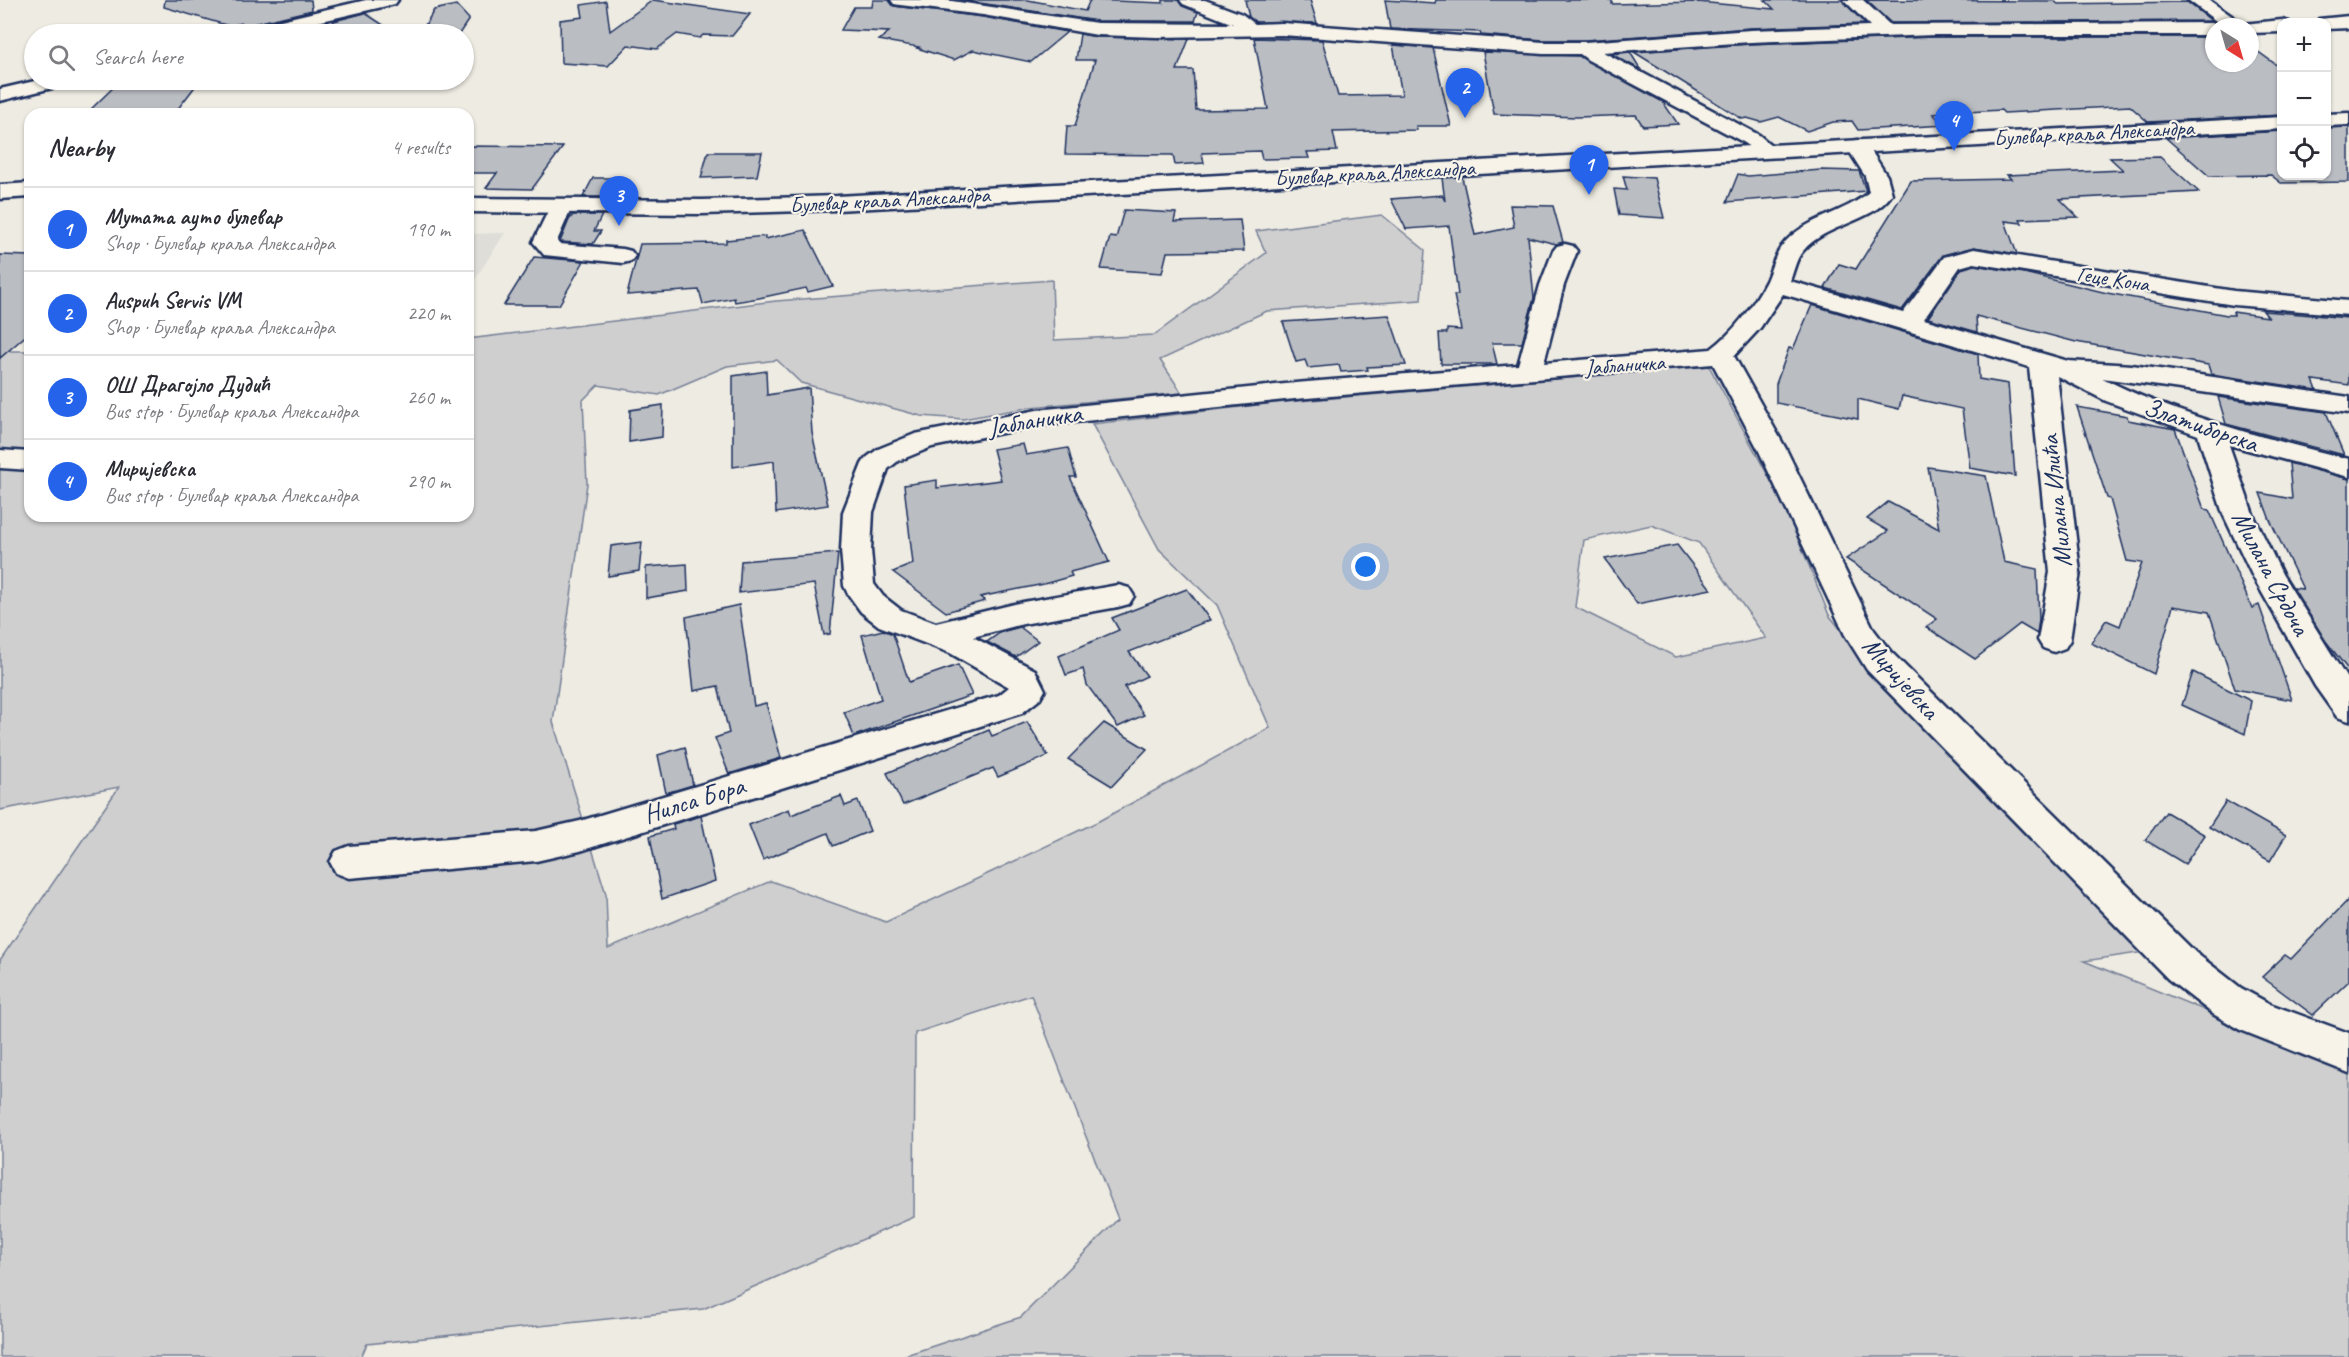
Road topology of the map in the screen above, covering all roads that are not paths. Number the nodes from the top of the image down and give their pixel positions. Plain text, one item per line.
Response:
1 (389, 0) edge
2 (900, 0) edge
3 (1189, 0) edge
4 (1853, 0) edge
5 (2197, 0) edge
6 (2223, 18) edge
7 (2349, 22) edge
8 (2331, 23) edge
9 (287, 24) edge
10 (2277, 26) edge
11 (2259, 27) edge
12 (1249, 29) junction
13 (2205, 29) edge
14 (1886, 31) junction
15 (1585, 48) junction
16 (24, 88) edge
17 (0, 94) edge
18 (2349, 119) edge
19 (2331, 120) edge
20 (2277, 123) edge
21 (1857, 146) junction
22 (1767, 151) junction
23 (0, 187) edge
24 (24, 189) edge
25 (24, 190) edge
26 (0, 192) edge
27 (474, 206) edge
28 (561, 207) junction
29 (1564, 251) dead end
30 (623, 256) dead end
31 (1776, 284) junction
32 (2349, 308) edge
33 (1909, 323) junction
34 (1720, 354) junction
35 (2050, 365) junction
36 (1529, 372) junction
37 (2349, 405) edge
38 (2210, 430) junction
39 (0, 459) edge
40 (24, 461) edge
41 (2349, 468) edge
42 (1118, 596) dead end
43 (935, 635) junction
44 (2054, 640) dead end
45 (2338, 676) edge
46 (1028, 690) joint
47 (2349, 708) edge
48 (349, 862) dead end
49 (2349, 1053) edge

1 - 9 street
2 - 12 street
3 - 12 street
4 - 14 street
5 - 6 street
7 - 8 street
10 - 11 street
12 - 15 street
13 - 14 street
14 - 15 street
15 - 22 street
16 - 17 street
18 - 19 street
20 - 21 street, Булевар краља Александра
21 - 22 street, Булевар краља Александра
21 - 31 street
22 - 28 street, Булевар краља Александра
23 - 24 street
25 - 26 street
27 - 28 street, Булевар краља Александра
28 - 30 street
29 - 36 street
31 - 33 street, Златиборска
31 - 34 street
32 - 33 street, Геце Кона
33 - 35 street, Златиборска
34 - 36 street, Јабланичка
34 - 49 street, Миријевска
35 - 37 street, Златиборска
35 - 38 street, Златиборска
35 - 44 street, Милана Илића
36 - 43 street, Јабланичка
38 - 41 street, Златиборска
38 - 45 street, Милана Срдоча
39 - 40 street
42 - 43 street
43 - 46 street, Јабланичка
45 - 47 street, Милана Срдоча
46 - 48 street, Нилса Бора

